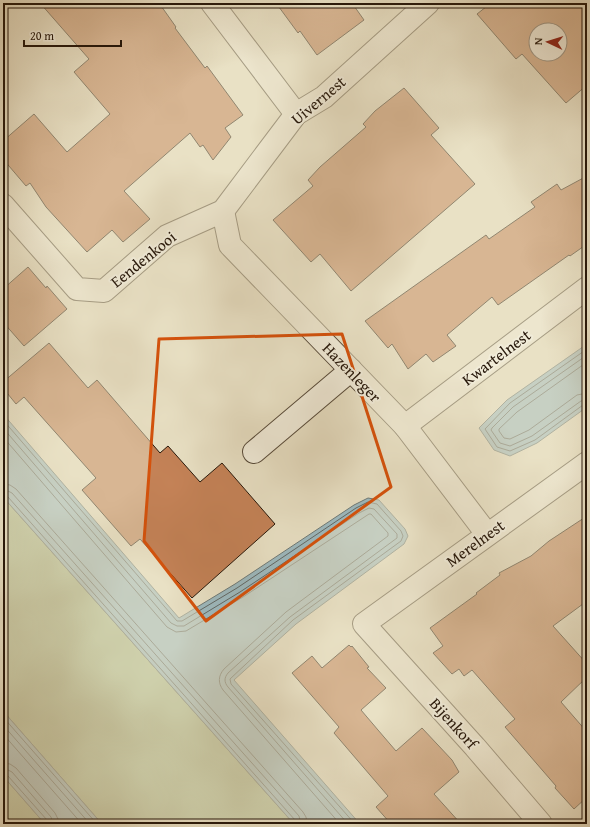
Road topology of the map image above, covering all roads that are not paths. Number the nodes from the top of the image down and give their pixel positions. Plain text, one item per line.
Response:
1 (212, 3) edge
2 (428, 3) edge
3 (296, 114) junction
4 (3, 205) edge
5 (223, 211) junction
6 (587, 288) edge
7 (351, 370) junction
8 (405, 426) junction
9 (254, 452) dead end
10 (587, 463) edge
11 (487, 534) junction
12 (364, 624) joint
13 (541, 824) edge

1 - 3 street
2 - 3 street, Uivernest
3 - 5 street, Uivernest
4 - 5 street, Eendenkooi
5 - 7 street, Hazenleger
6 - 8 street, Kwartelnest
7 - 8 street, Hazenleger
7 - 9 street
8 - 11 street, Hazenleger
10 - 11 street, Merelnest
11 - 12 street, Merelnest
12 - 13 street, Bijenkorf

